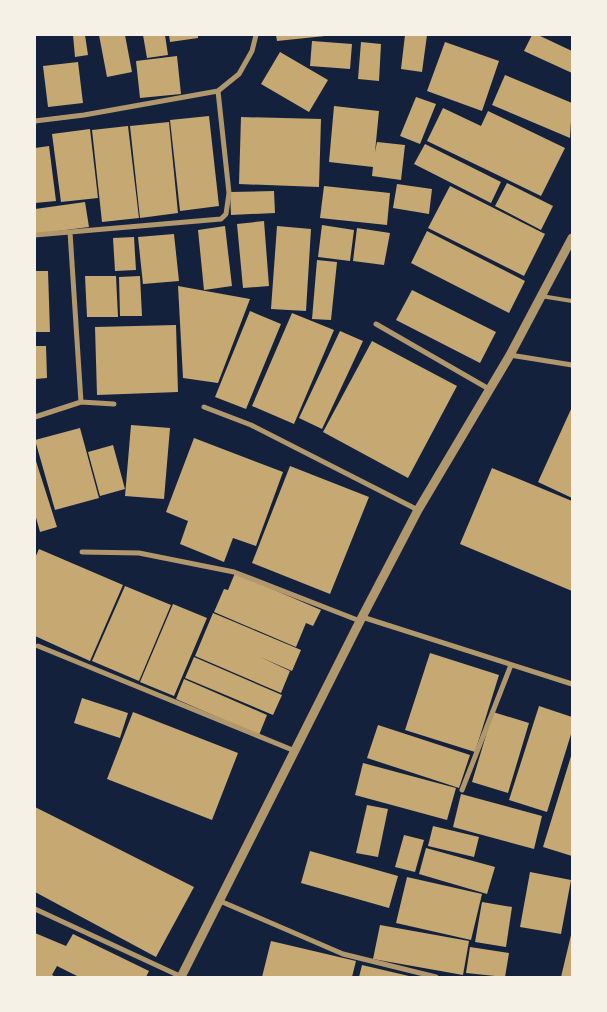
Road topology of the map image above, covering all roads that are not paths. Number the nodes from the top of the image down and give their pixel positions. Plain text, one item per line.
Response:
1 (256, 35) edge
2 (218, 91) junction
3 (35, 121) edge
4 (70, 232) junction
5 (35, 235) edge
6 (572, 238) edge
7 (541, 296) junction
8 (572, 301) edge
9 (376, 324) dead end
10 (510, 354) junction
11 (572, 365) edge
12 (490, 389) junction
13 (81, 402) junction
14 (114, 404) dead end
15 (204, 407) dead end
16 (35, 417) edge
17 (418, 510) junction
18 (82, 552) dead end
19 (361, 619) junction
20 (38, 646) dead end
21 (511, 665) junction
22 (572, 684) edge
23 (295, 751) junction
24 (462, 790) dead end
25 (220, 901) junction
26 (35, 909) edge
27 (182, 977) edge
28 (436, 977) edge

1 - 2 street
2 - 3 street
2 - 4 street
4 - 5 street
4 - 13 street
6 - 7 street
7 - 8 lane
7 - 10 street
9 - 12 street
10 - 11 street
10 - 12 street
12 - 17 street
13 - 14 street
13 - 16 street
15 - 17 street
17 - 19 street
18 - 19 street
19 - 21 street
19 - 23 street
20 - 23 street
21 - 22 street
21 - 24 street
23 - 25 street
25 - 27 street
25 - 28 street
26 - 27 street

